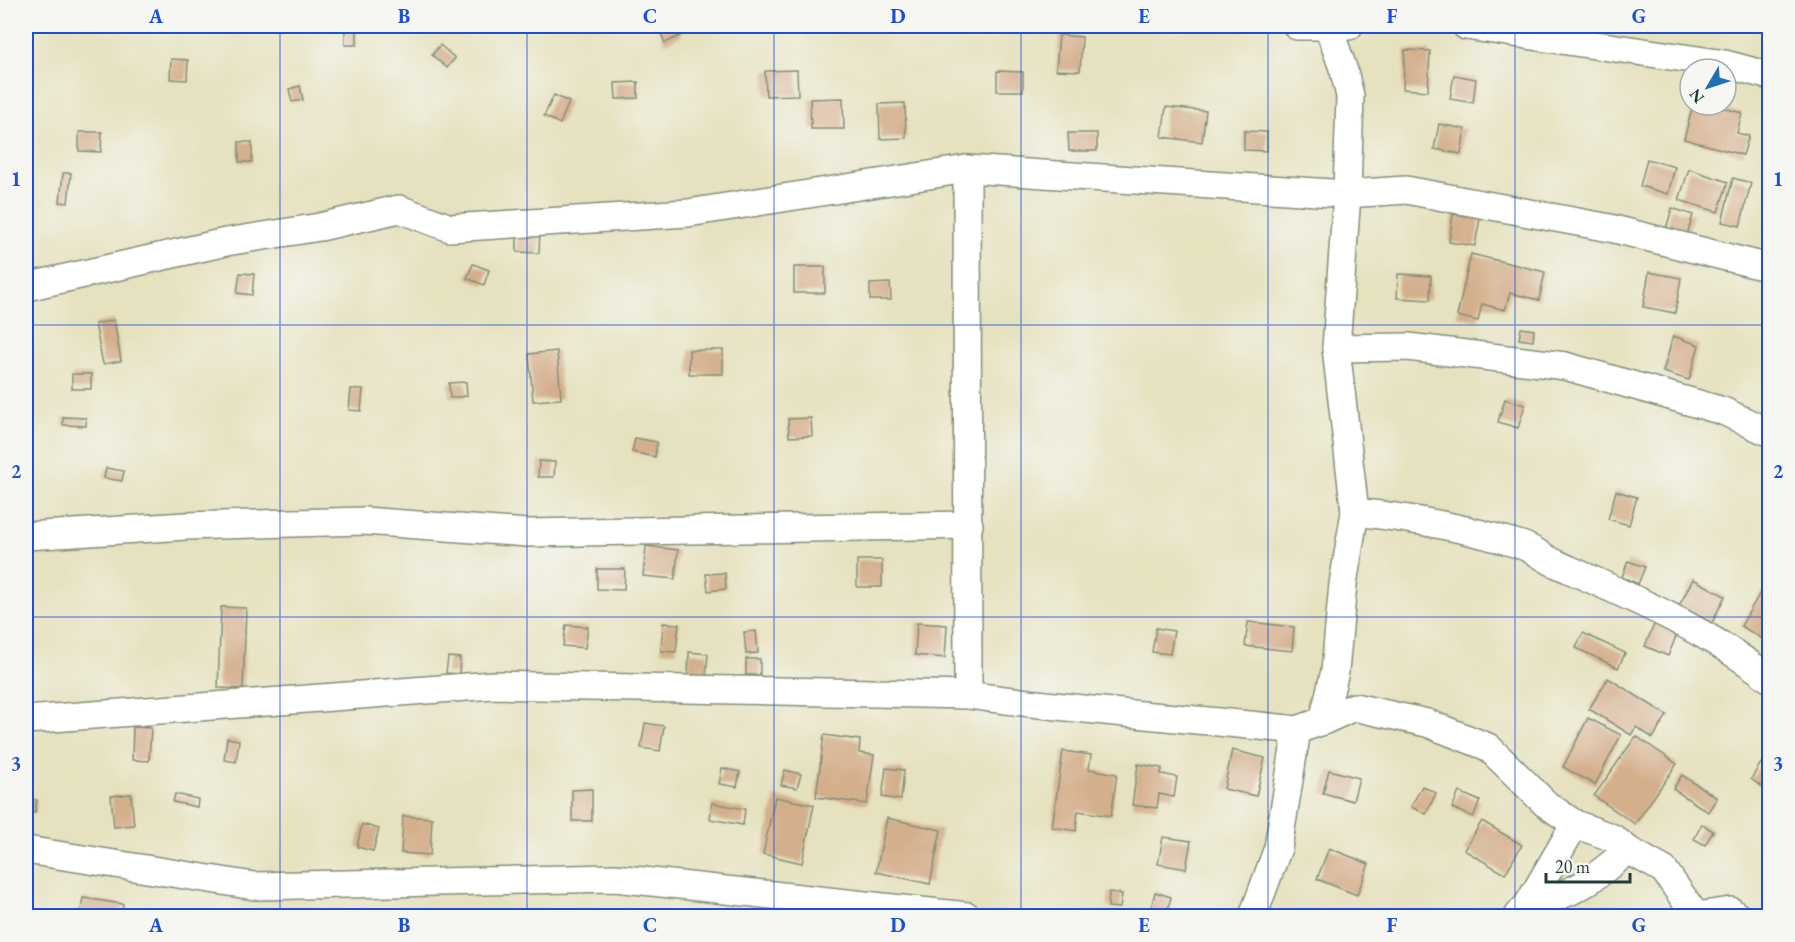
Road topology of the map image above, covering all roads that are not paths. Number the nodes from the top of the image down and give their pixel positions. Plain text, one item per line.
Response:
1 (1297, 26) edge
2 (1335, 26) edge
3 (1466, 26) edge
4 (1770, 76) edge
5 (967, 170) junction
6 (1347, 194) junction
7 (1770, 268) edge
8 (26, 287) edge
9 (1336, 348) junction
10 (1770, 433) edge
11 (1355, 512) junction
12 (969, 525) junction
13 (26, 537) edge
14 (1770, 679) edge
15 (968, 695) junction
16 (26, 720) edge
17 (1323, 720) junction
18 (1297, 730) junction
19 (1575, 824) junction
20 (26, 850) edge
21 (1629, 850) junction
22 (1524, 910) edge
23 (967, 916) edge
24 (1253, 916) edge
25 (1696, 916) edge
26 (1737, 916) edge

1 - 2 street
2 - 6 street
3 - 4 street
5 - 6 street
5 - 8 street
5 - 12 street
6 - 7 street
6 - 9 street
9 - 10 street
9 - 11 street
11 - 14 street
11 - 17 street
12 - 13 street
12 - 15 street
15 - 16 street
15 - 18 street
17 - 18 street
17 - 19 street
18 - 24 street
19 - 21 street
19 - 22 street
20 - 23 street
21 - 22 street
21 - 25 street
25 - 26 street

